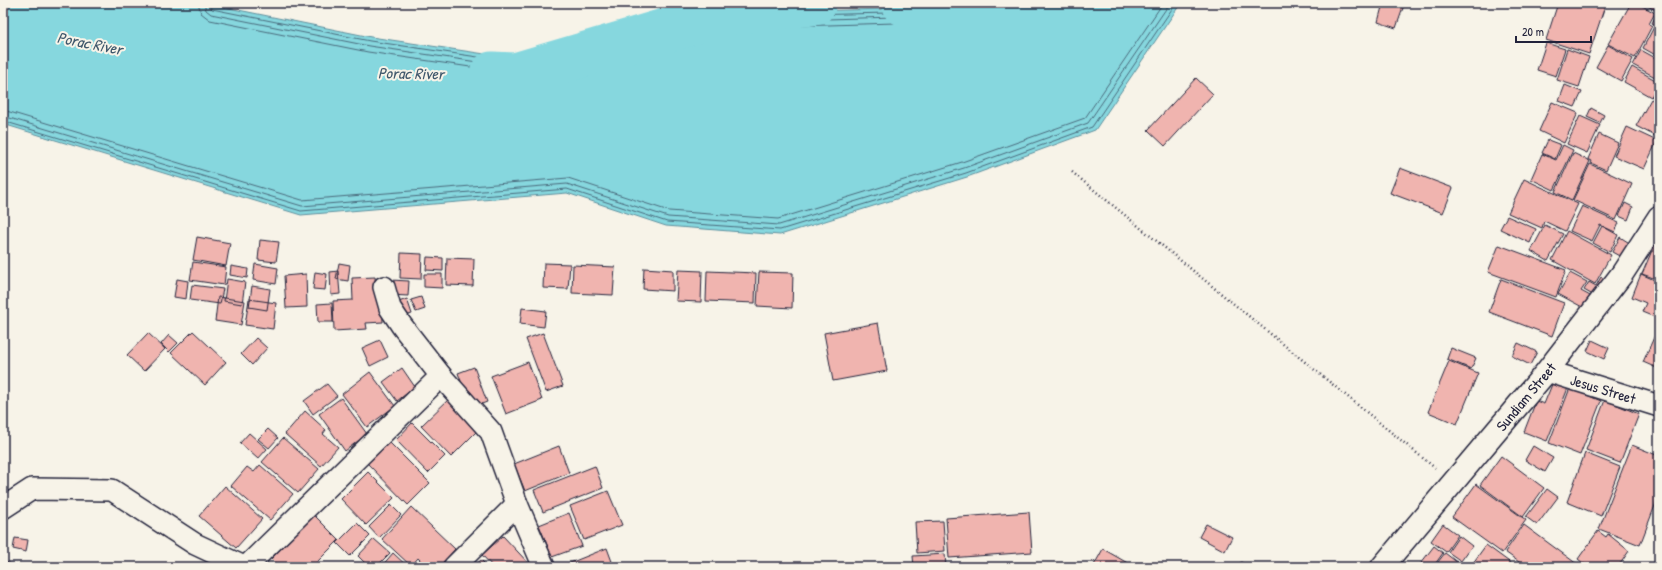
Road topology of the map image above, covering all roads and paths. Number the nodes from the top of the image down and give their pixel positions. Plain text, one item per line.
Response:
1 (1072, 172) dead end
2 (1659, 217) edge
3 (384, 286) dead end
4 (1547, 370) junction
5 (441, 376) junction
6 (1659, 406) edge
7 (1453, 482) junction
8 (517, 504) junction
9 (3, 508) edge
10 (245, 567) edge
11 (454, 567) edge
12 (544, 567) edge
13 (1382, 567) edge

1 - 7 path
2 - 4 street, Sundiam Street
3 - 5 street
4 - 6 street, Jesus Street
4 - 7 street, Sundiam Street
5 - 8 street
5 - 10 street
7 - 13 street, Sundiam Street
8 - 11 street
8 - 12 street
9 - 10 street

